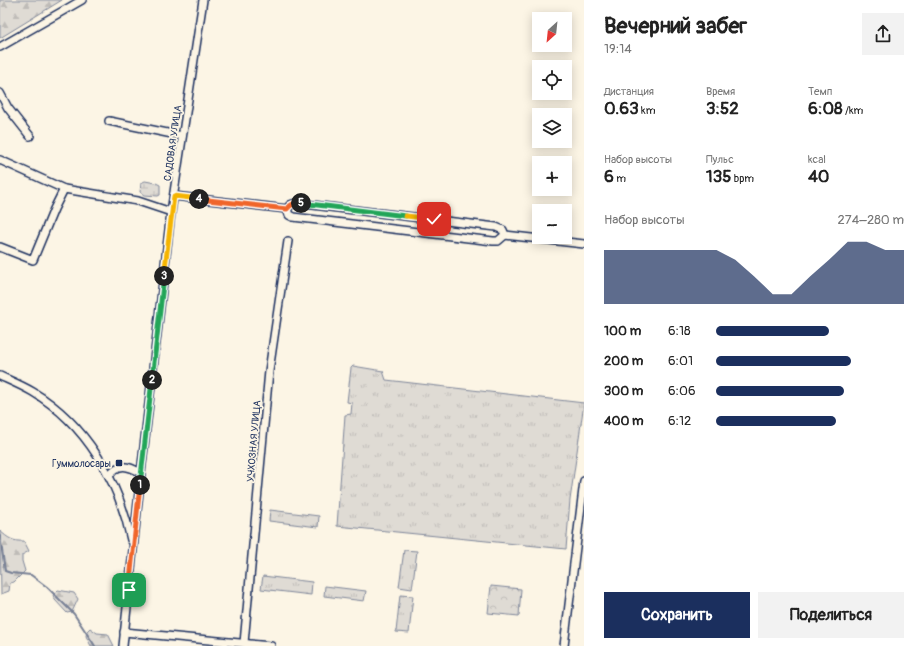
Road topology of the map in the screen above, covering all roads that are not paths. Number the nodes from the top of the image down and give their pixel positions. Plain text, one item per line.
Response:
1 (82, 0) edge
2 (203, 0) edge
3 (0, 47) edge
4 (0, 93) edge
5 (109, 121) dead end
6 (30, 136) dead end
7 (182, 136) junction
8 (0, 160) edge
9 (64, 189) junction
10 (174, 196) junction
11 (287, 209) junction
12 (171, 212) junction
13 (406, 216) junction
14 (404, 230) junction
15 (505, 235) junction
16 (288, 241) dead end
17 (584, 244) edge
18 (0, 248) edge
19 (0, 376) edge
20 (141, 473) junction
21 (110, 476) junction
22 (584, 481) edge
23 (133, 548) junction
24 (124, 632) junction
25 (244, 643) junction
26 (123, 646) edge
27 (272, 646) edge
28 (564, 646) edge

1 - 3 street
2 - 7 street, САДОВАЯ УЛИЦА
4 - 6 street
5 - 7 street
7 - 10 street, САДОВАЯ УЛИЦА
8 - 9 street
9 - 12 street
9 - 18 street
10 - 11 street
10 - 12 street, САДОВАЯ УЛИЦА
11 - 13 street
11 - 14 street
12 - 20 street, САДОВАЯ УЛИЦА
13 - 14 street
13 - 15 street
14 - 15 street
15 - 17 street
16 - 25 street, УЧХОЗНАЯ УЛИЦА
19 - 21 street
20 - 21 street
20 - 23 street, САДОВАЯ УЛИЦА
21 - 23 street
22 - 28 street
23 - 24 street, САДОВАЯ УЛИЦА
24 - 25 street
24 - 26 street, САДОВАЯ УЛИЦА
25 - 27 street

